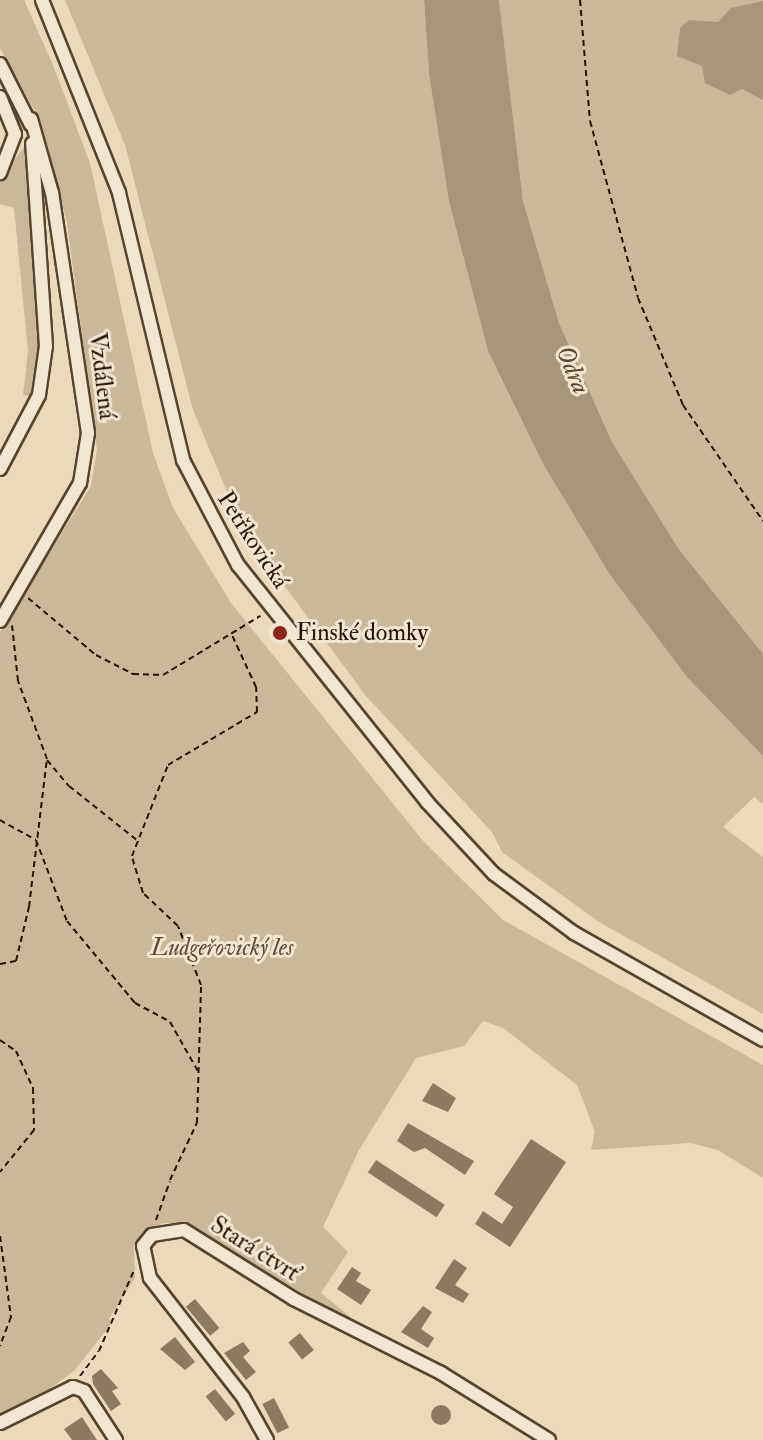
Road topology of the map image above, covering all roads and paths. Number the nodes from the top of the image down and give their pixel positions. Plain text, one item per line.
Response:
1 (42, 0) edge
2 (580, 0) edge
3 (0, 64) edge
4 (0, 97) edge
5 (31, 119) junction
6 (0, 173) edge
7 (0, 469) edge
8 (763, 521) edge
9 (23, 594) dead end
10 (10, 604) junction
11 (271, 608) junction
12 (0, 621) edge
13 (232, 635) junction
14 (47, 759) junction
15 (0, 820) edge
16 (36, 840) junction
17 (137, 840) junction
18 (0, 964) edge
19 (0, 1040) edge
20 (763, 1040) edge
21 (199, 1074) junction
22 (0, 1172) edge
23 (154, 1224) dead end
24 (0, 1236) edge
25 (143, 1250) junction
26 (0, 1346) edge
27 (73, 1387) junction
28 (0, 1423) edge
29 (116, 1440) edge
30 (267, 1440) edge
31 (549, 1440) edge

1 - 11 street, Petřkovická
2 - 8 path
3 - 5 street
4 - 6 street
5 - 7 street
5 - 10 street, Vzdálená
9 - 13 path
10 - 12 street, Vzdálená
10 - 14 path
11 - 13 path
11 - 20 street, Petřkovická
13 - 17 path
14 - 16 path
14 - 17 path
15 - 16 path
16 - 18 path
16 - 21 path
17 - 21 path
19 - 22 path
21 - 23 path
24 - 26 path
25 - 27 path
25 - 30 street
25 - 31 street, Stará čtvrť
27 - 28 street
27 - 29 street

